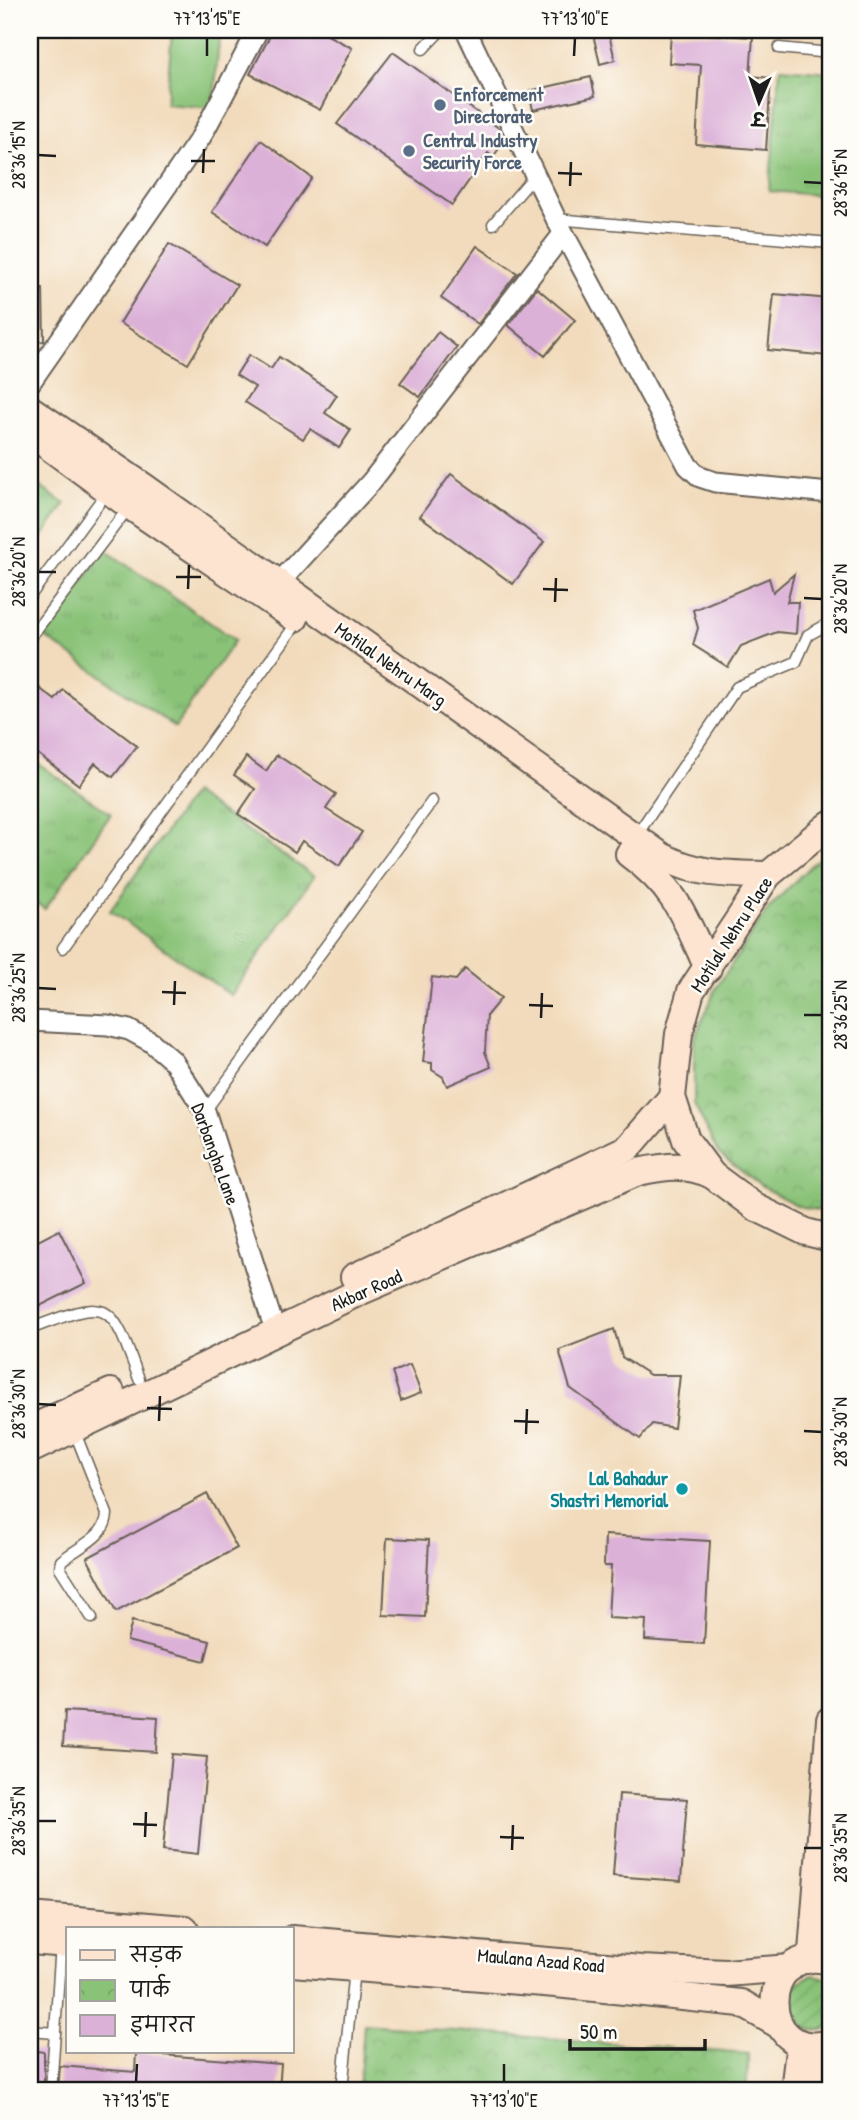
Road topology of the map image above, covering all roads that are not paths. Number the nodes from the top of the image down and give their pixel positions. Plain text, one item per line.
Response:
1 (258, 30) edge
2 (441, 30) edge
3 (466, 30) edge
4 (779, 48) dead end
5 (423, 49) dead end
6 (830, 53) edge
7 (535, 175) junction
8 (493, 224) dead end
9 (560, 226) junction
10 (830, 243) edge
11 (30, 383) edge
12 (30, 409) edge
13 (30, 433) edge
14 (114, 481) junction
15 (830, 493) edge
16 (137, 497) junction
17 (278, 584) junction
18 (30, 596) edge
19 (304, 613) junction
20 (830, 623) edge
21 (30, 638) edge
22 (432, 801) dead end
23 (830, 824) edge
24 (636, 837) junction
25 (768, 875) junction
26 (63, 948) dead end
27 (708, 968) junction
28 (30, 1021) edge
29 (673, 1097) junction
30 (205, 1111) junction
31 (712, 1175) junction
32 (830, 1238) edge
33 (271, 1318) junction
34 (30, 1329) edge
35 (139, 1379) junction
36 (30, 1429) edge
37 (74, 1430) junction
38 (30, 1450) edge
39 (92, 1619) dead end
40 (830, 1720) edge
41 (30, 1916) edge
42 (161, 1927) edge
43 (294, 1939) edge
44 (30, 1941) edge
45 (65, 1944) edge
46 (809, 1963) edge
47 (294, 1964) edge
48 (355, 1969) junction
49 (779, 2025) junction
50 (30, 2031) edge
51 (55, 2033) junction
52 (816, 2044) edge
53 (51, 2090) edge
54 (342, 2090) edge
55 (794, 2090) edge
56 (815, 2090) edge

1 - 11 street
2 - 5 lane
3 - 7 street
4 - 6 lane
7 - 8 lane
7 - 9 street
9 - 10 lane
9 - 15 street
9 - 17 street
12 - 14 main road, Motilal Nehru Marg
13 - 14 main road, Motilal Nehru Marg
14 - 16 main road, Motilal Nehru Marg
14 - 18 lane
16 - 17 main road, Motilal Nehru Marg
16 - 19 main road, Motilal Nehru Marg
16 - 21 lane
17 - 19 main road, Motilal Nehru Marg
19 - 24 main road, Motilal Nehru Marg
19 - 26 lane
19 - 27 main road, Motilal Nehru Marg
20 - 24 lane
22 - 30 lane
23 - 25 main road, Motilal Nehru Place
24 - 25 main road, Motilal Nehru Marg
25 - 27 main road, Motilal Nehru Place
27 - 29 main road, Motilal Nehru Place
28 - 30 street, Darbangha Lane
29 - 31 main road, Motilal Nehru Place
29 - 33 main road, Akbar Road
30 - 33 street, Darbangha Lane
31 - 32 main road, Motilal Nehru Place
31 - 37 main road, Akbar Road
33 - 35 main road, Akbar Road
34 - 35 lane
35 - 36 main road, Akbar Road
37 - 38 main road, Akbar Road
37 - 39 lane
40 - 46 main road
41 - 42 main road
43 - 46 main road, Maulana Azad Road
44 - 45 main road
45 - 51 lane
46 - 49 main road
47 - 48 main road, Maulana Azad Road
48 - 49 main road, Maulana Azad Road
48 - 54 lane
49 - 52 main road, Maulana Azad Road
50 - 51 lane
51 - 53 lane
52 - 55 main road
52 - 56 main road

